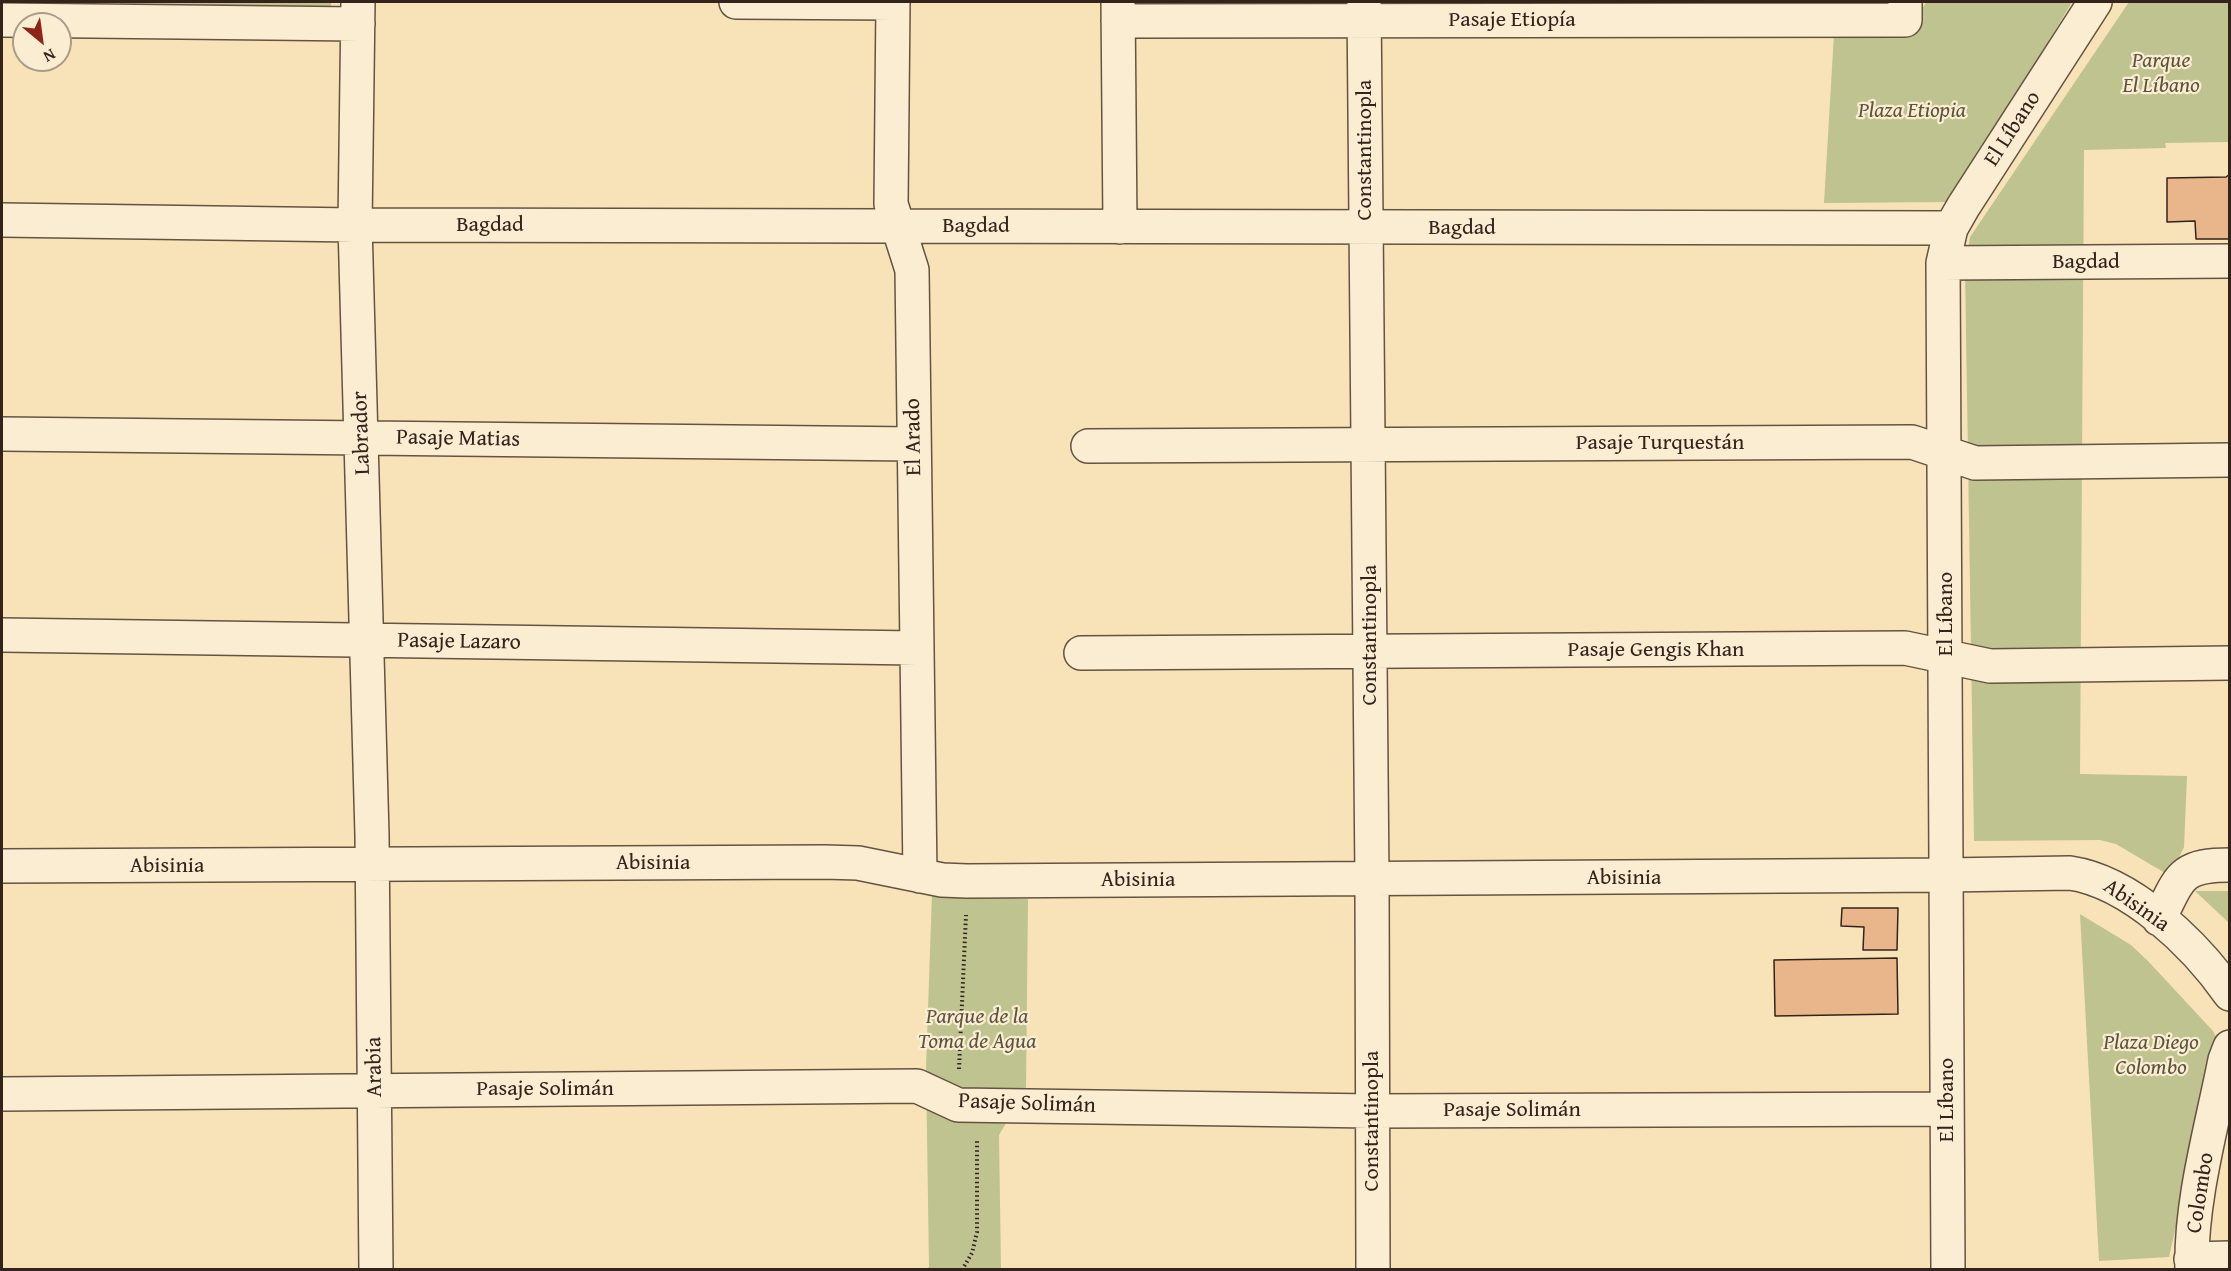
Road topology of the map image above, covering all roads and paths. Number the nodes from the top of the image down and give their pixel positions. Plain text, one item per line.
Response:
1 (736, 2) edge
2 (893, 2) edge
3 (2096, 2) edge
4 (1118, 11) edge
5 (1364, 11) edge
6 (1905, 11) edge
7 (358, 13) edge
8 (2, 20) edge
9 (2, 220) edge
10 (355, 225) junction
11 (898, 226) junction
12 (1120, 226) junction
13 (1366, 228) junction
14 (1951, 228) junction
15 (2229, 261) edge
16 (1943, 262) junction
17 (2, 434) edge
18 (362, 438) junction
19 (914, 444) junction
20 (1368, 445) junction
21 (1088, 446) dead end
22 (1944, 453) junction
23 (2229, 460) edge
24 (2, 635) edge
25 (367, 640) junction
26 (917, 648) junction
27 (1370, 652) junction
28 (1081, 653) dead end
29 (1946, 656) junction
30 (2229, 663) edge
31 (372, 865) junction
32 (2229, 865) edge
33 (2, 866) edge
34 (920, 876) junction
35 (1946, 876) junction
36 (1372, 879) junction
37 (2159, 919) junction
38 (2229, 994) edge
39 (2229, 1047) edge
40 (375, 1090) junction
41 (2, 1094) edge
42 (1947, 1109) junction
43 (1372, 1111) junction
44 (2229, 1258) edge
45 (2192, 1264) edge
46 (376, 1269) edge
47 (1372, 1269) edge
48 (1948, 1269) edge

1 - 2 street
2 - 11 street, El Arado
3 - 14 street, El Líbano
4 - 5 street, Pasaje Etiopía
4 - 12 street
5 - 6 street, Pasaje Etiopía
5 - 13 street, Constantinopla
7 - 8 street
7 - 10 street, Labrador
9 - 10 street, Bagdad
10 - 11 street, Bagdad
10 - 18 street, Labrador
11 - 12 street, Bagdad
11 - 19 street, El Arado
12 - 13 street, Bagdad
13 - 14 street, Bagdad
13 - 20 street, Constantinopla
14 - 16 street, El Líbano
15 - 16 street, Bagdad
16 - 22 street, El Líbano
17 - 18 street, Pasaje Matias
18 - 19 street, Pasaje Matias
18 - 25 street, Labrador
19 - 26 street, El Arado
20 - 21 street, Pasaje Turquestán
20 - 22 street, Pasaje Turquestán
20 - 27 street, Constantinopla
22 - 23 street, Pasaje Turquestán
22 - 29 street, El Líbano
24 - 25 street, Pasaje Lazaro
25 - 26 street, Pasaje Lazaro
25 - 31 street, Labrador
26 - 34 street, El Arado
27 - 28 street, Pasaje Gengis Khan
27 - 29 street, Pasaje Gengis Khan
27 - 36 street, Constantinopla
29 - 30 street, Pasaje Gengis Khan
29 - 35 street, El Líbano
31 - 33 street, Abisinia
31 - 34 street, Abisinia
31 - 40 street, Arabia
32 - 37 street
34 - 36 street, Abisinia
35 - 36 street, Abisinia
35 - 37 street, Abisinia
35 - 42 street, El Líbano
36 - 43 street, Constantinopla
37 - 38 street, Abisinia
39 - 45 street, Colombo
40 - 41 street, Pasaje Solimán
40 - 43 street, Pasaje Solimán
40 - 46 street, Arabia
42 - 43 street, Pasaje Solimán
42 - 48 street, El Líbano
43 - 47 street, Constantinopla
44 - 45 street

